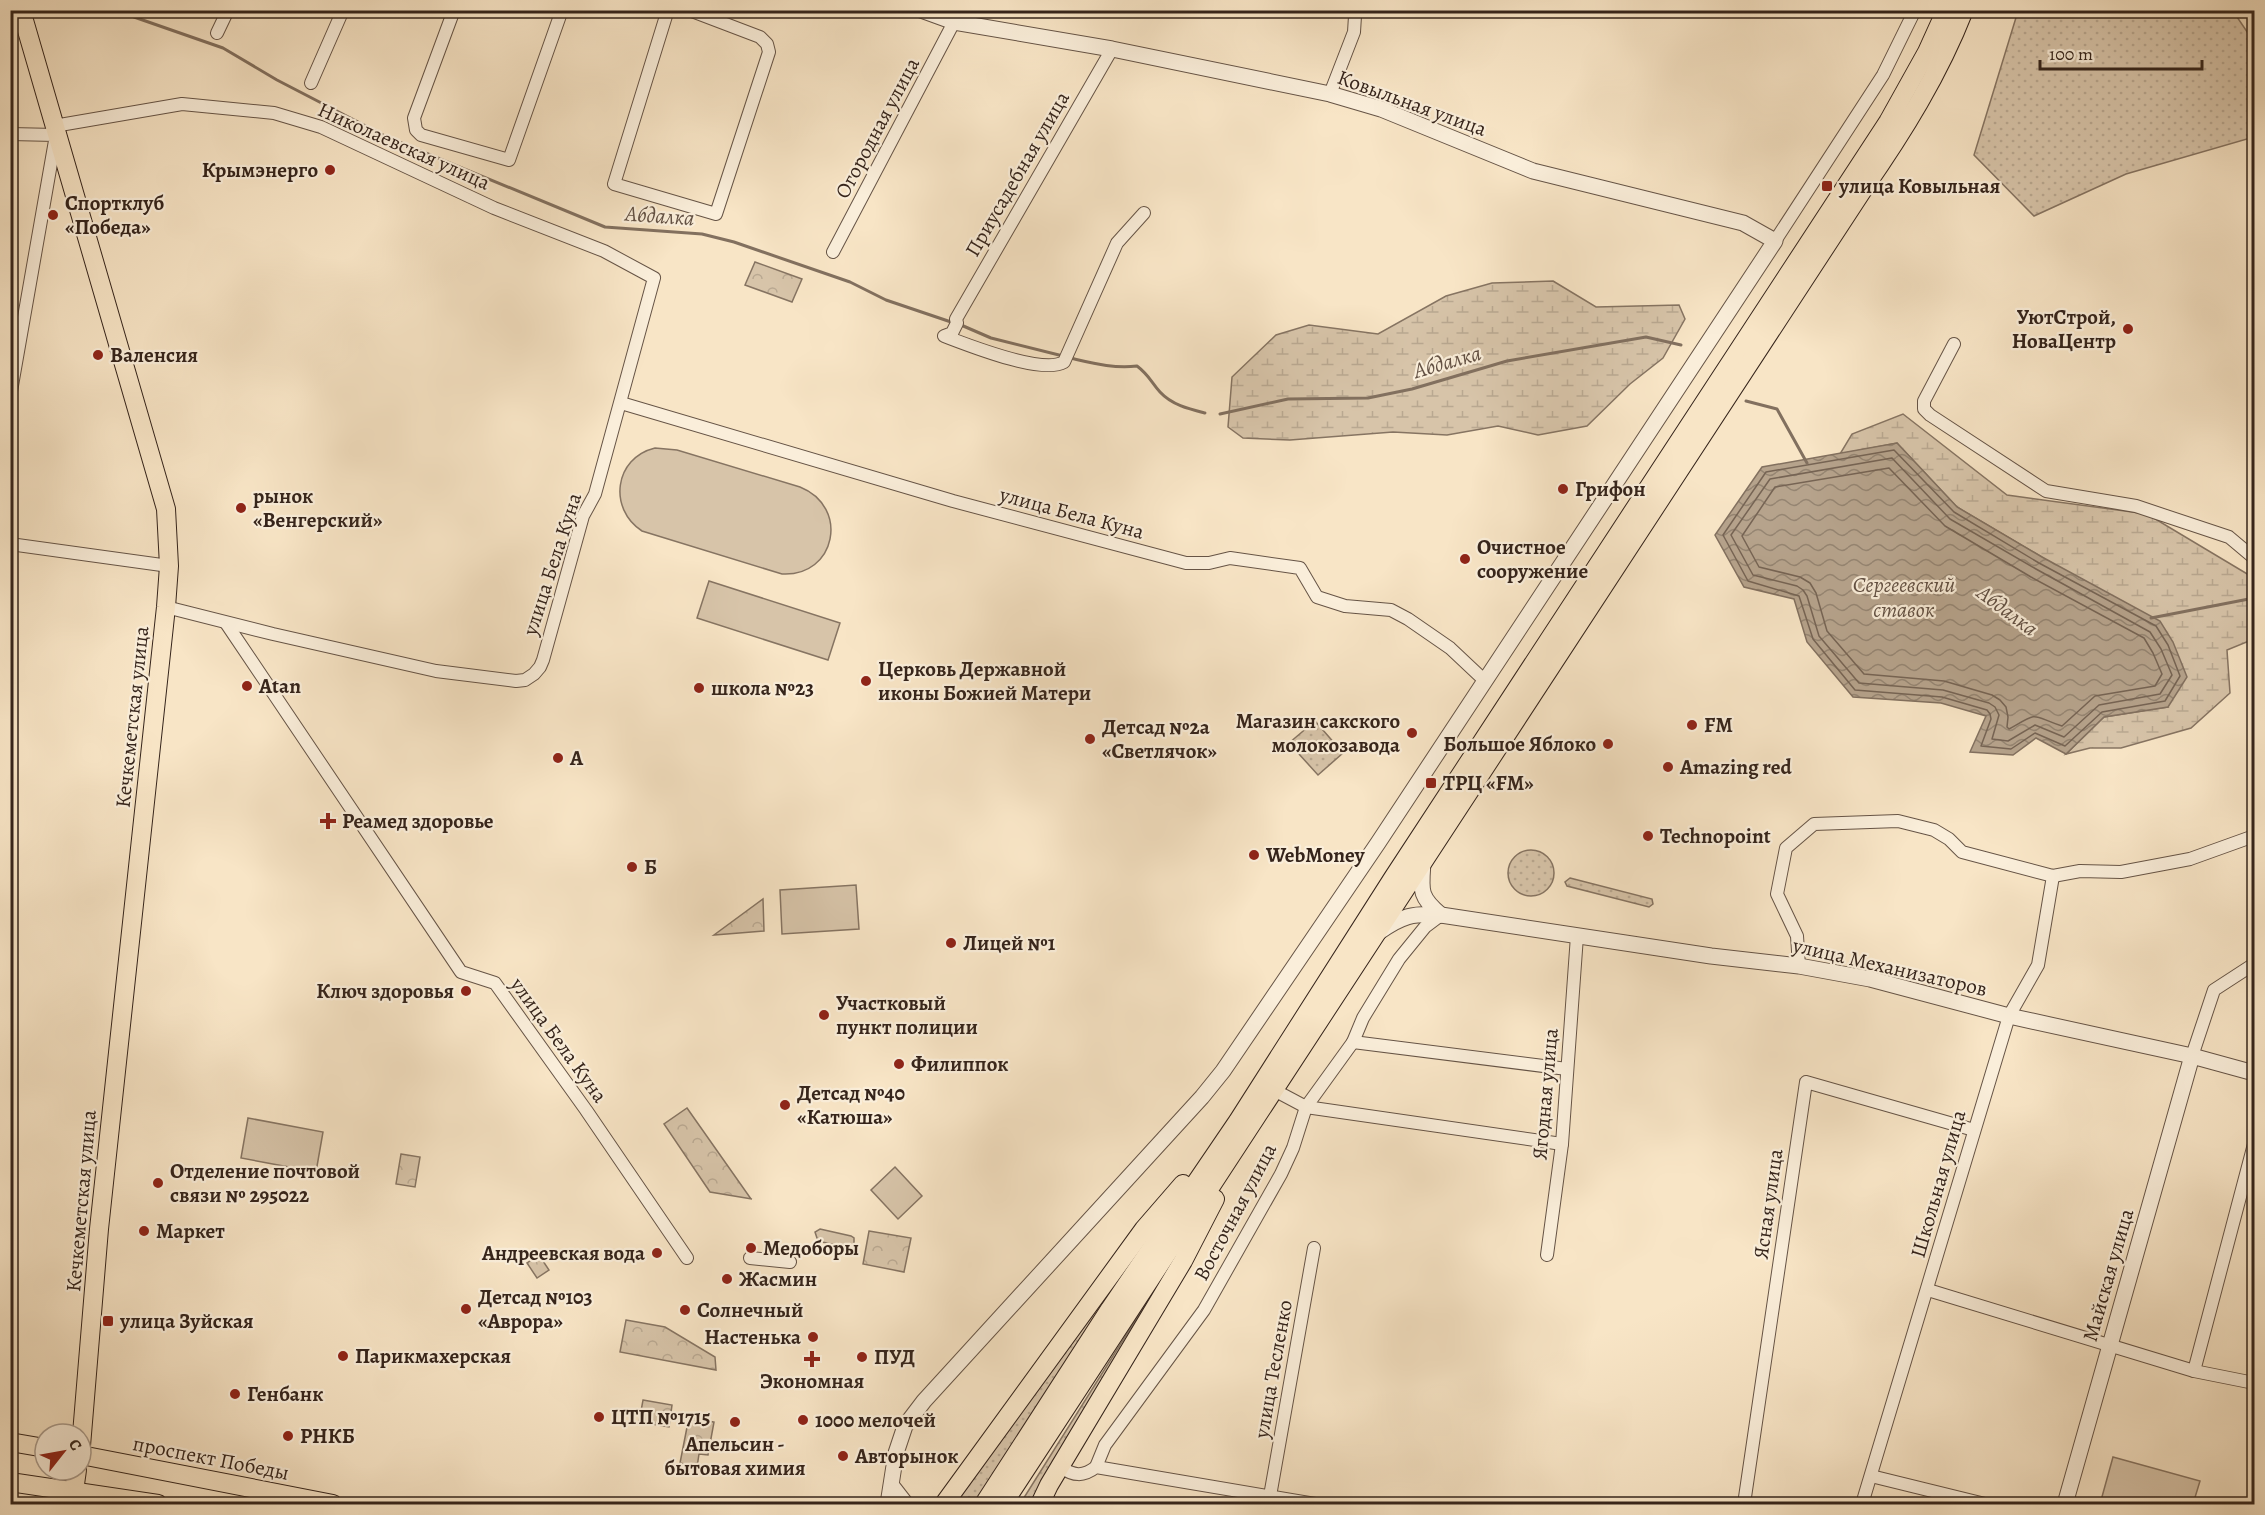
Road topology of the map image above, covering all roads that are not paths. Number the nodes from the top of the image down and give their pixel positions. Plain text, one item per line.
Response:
1 (21, 10) edge
2 (228, 10) edge
3 (343, 10) edge
4 (454, 10) edge
5 (562, 10) edge
6 (665, 10) edge
7 (689, 10) edge
8 (921, 10) edge
9 (1351, 10) edge
10 (1915, 10) edge
11 (1946, 10) edge
12 (1964, 10) edge
13 (954, 22) junction
14 (218, 33) dead end
15 (1112, 49) junction
16 (311, 83) dead end
17 (1330, 94) junction
18 (55, 130) junction
19 (10, 134) edge
20 (1144, 213) dead end
21 (1775, 241) junction
22 (833, 252) dead end
23 (654, 278) joint
24 (1954, 344) dead end
25 (10, 397) edge
26 (621, 403) junction
27 (10, 544) edge
28 (2254, 558) edge
29 (169, 566) junction
30 (166, 607) junction
31 (226, 623) junction
32 (1484, 680) junction
33 (2254, 836) edge
34 (1423, 863) junction
35 (2053, 876) junction
36 (1441, 915) junction
37 (1376, 934) junction
38 (1577, 936) junction
39 (2254, 964) edge
40 (1799, 966) junction
41 (2009, 1016) junction
42 (1353, 1042) junction
43 (2192, 1056) junction
44 (1567, 1069) junction
45 (2254, 1073) edge
46 (1274, 1090) junction
47 (1306, 1107) junction
48 (1238, 1121) junction
49 (1974, 1130) junction
50 (1562, 1144) junction
51 (2254, 1144) edge
52 (1238, 1147) junction
53 (1314, 1248) dead end
54 (1546, 1255) dead end
55 (687, 1258) dead end
56 (750, 1258) dead end
57 (790, 1262) dead end
58 (1928, 1290) junction
59 (2111, 1345) junction
60 (2194, 1371) junction
61 (2254, 1383) edge
62 (83, 1422) edge
63 (10, 1442) edge
64 (33, 1446) edge
65 (93, 1457) edge
66 (1060, 1467) junction
67 (1096, 1467) junction
68 (1871, 1476) junction
69 (10, 1482) edge
70 (75, 1482) edge
71 (892, 1486) junction
72 (74, 1491) junction
73 (1270, 1496) junction
74 (158, 1504) edge
75 (333, 1504) edge
76 (888, 1504) edge
77 (906, 1504) edge
78 (944, 1504) edge
79 (991, 1504) edge
80 (1040, 1504) edge
81 (1315, 1504) edge
82 (1744, 1504) edge
83 (1862, 1504) edge
84 (1985, 1504) edge
85 (2065, 1504) edge

1 - 18 main road, Кечкеметская улица
2 - 14 street
3 - 16 street
4 - 5 street
6 - 7 street
8 - 13 street, Ковыльная улица
9 - 17 street
10 - 21 street
11 - 48 main road
12 - 34 main road
13 - 15 street, Ковыльная улица
13 - 22 street, Огородная улица
15 - 17 street, Ковыльная улица
15 - 20 street, Приусадебная улица
17 - 21 street, Ковыльная улица
18 - 19 street, Николаевская улица
18 - 23 street, Николаевская улица
18 - 25 street
18 - 29 main road, Кечкеметская улица
21 - 32 street
23 - 26 street, улица Бела Куна
24 - 28 street
26 - 31 street, улица Бела Куна
26 - 32 street, улица Бела Куна
27 - 29 street
29 - 30 main road, Кечкеметская улица
30 - 31 street, улица Бела Куна
30 - 62 main road, Кечкеметская улица
31 - 55 street, улица Бела Куна
32 - 71 street
33 - 35 street
34 - 36 street
34 - 37 main road
35 - 40 street
35 - 41 street, Школьная улица
36 - 37 street, улица Механизаторов
36 - 38 street, улица Механизаторов
36 - 42 street, Восточная улица
37 - 46 main road
38 - 40 street, улица Механизаторов
38 - 44 street, Ягодная улица
39 - 43 street
40 - 41 street, улица Механизаторов
41 - 43 street, улица Механизаторов
41 - 49 street, Школьная улица
42 - 44 street
42 - 47 street, Восточная улица
43 - 45 street, улица Механизаторов
43 - 59 street, Майская улица
44 - 50 street, Ягодная улица
46 - 47 street
46 - 52 main road
47 - 50 street
47 - 67 street, Восточная улица
48 - 78 main road
48 - 79 main road
49 - 58 street, Школьная улица
49 - 82 street, Ясная улица
50 - 54 street, Ягодная улица
51 - 60 street
52 - 66 main road
52 - 79 main road
53 - 73 street, улица Тесленко
56 - 57 street
58 - 59 street
58 - 68 street, Школьная улица
59 - 60 street
59 - 85 street, Майская улица
60 - 61 street
63 - 64 main road
65 - 75 main road, проспект Победы
66 - 67 street
66 - 80 main road
67 - 73 street
68 - 83 street, Школьная улица
68 - 84 street
69 - 72 main road
70 - 72 main road
71 - 76 street
71 - 77 street
72 - 74 main road
73 - 81 street

